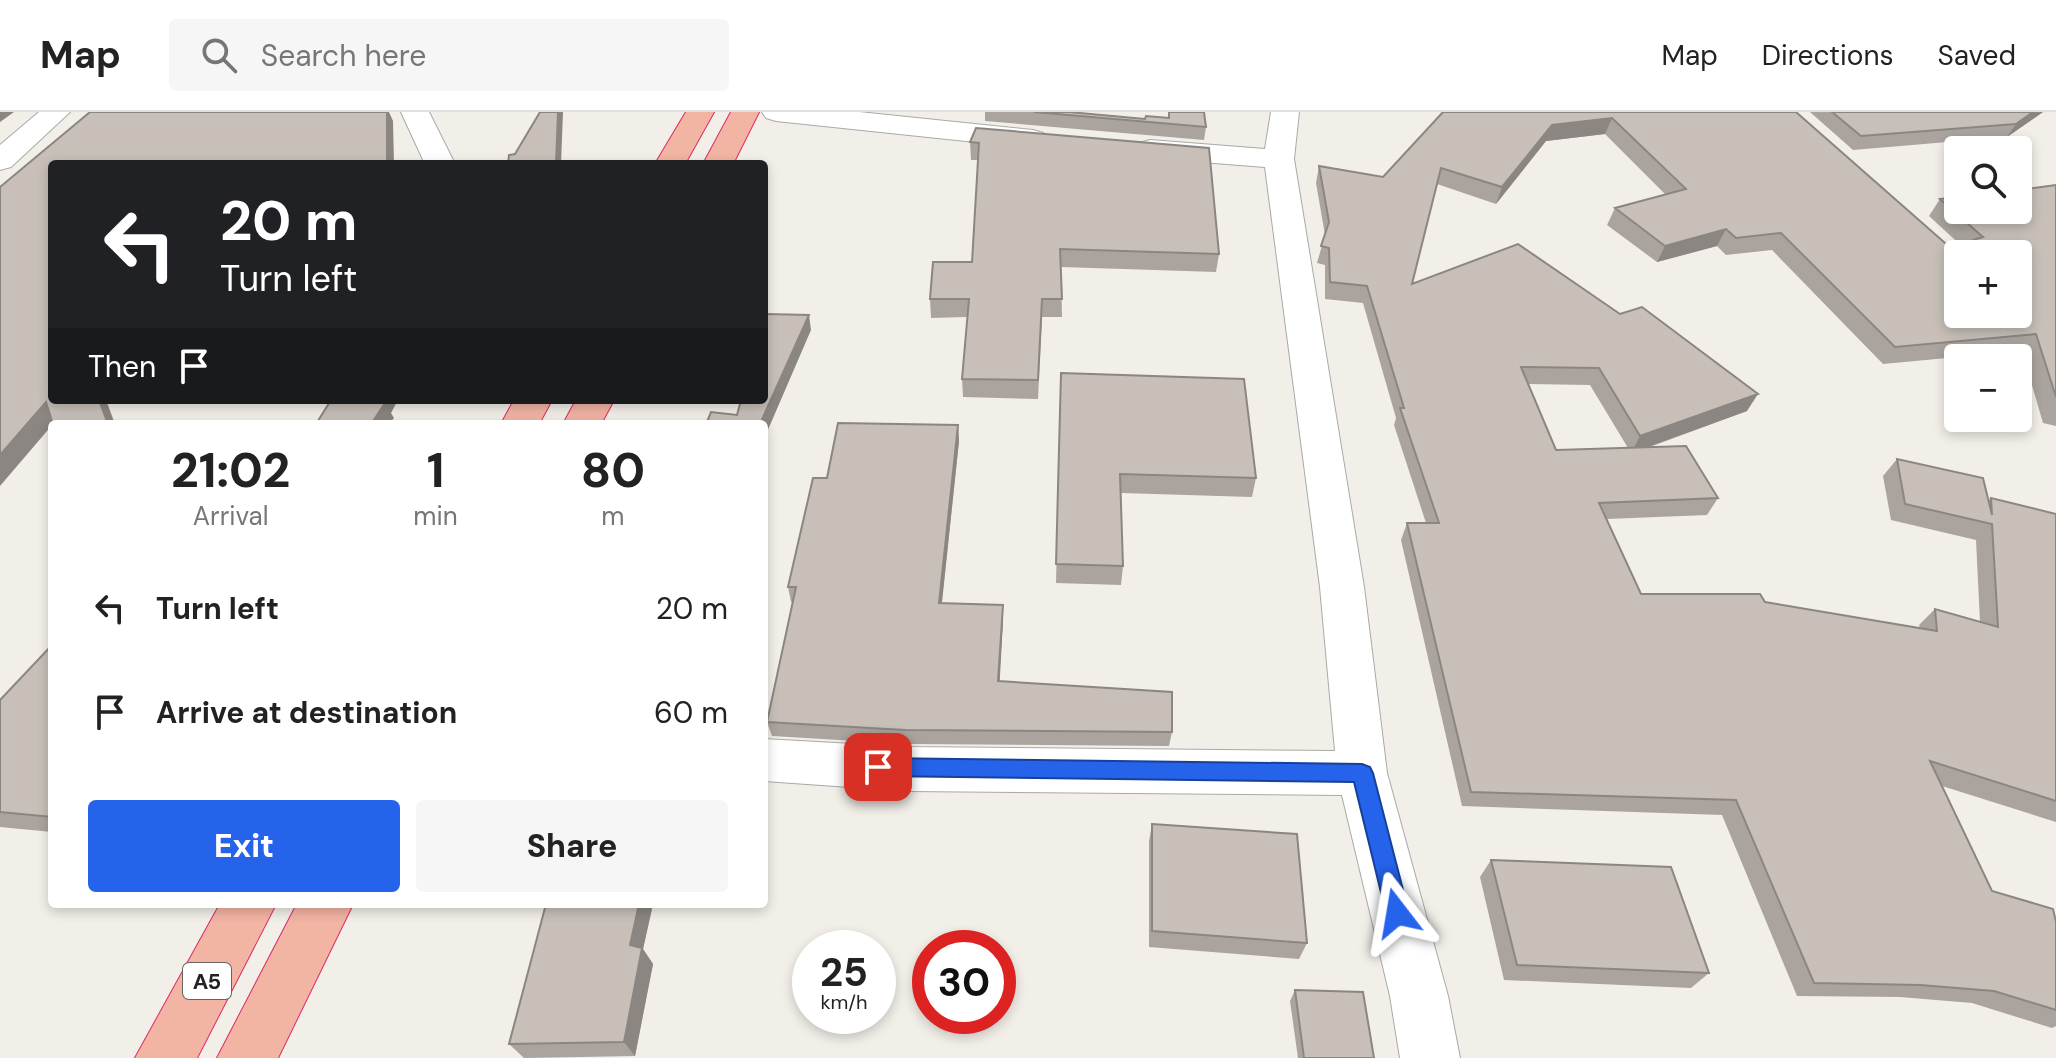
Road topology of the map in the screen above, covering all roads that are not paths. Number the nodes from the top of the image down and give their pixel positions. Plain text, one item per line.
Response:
1 (56, 112) edge
2 (415, 112) edge
3 (700, 112) edge
4 (745, 112) edge
5 (776, 112) edge
6 (1285, 112) edge
7 (1068, 142) edge
8 (1128, 147) edge
9 (1279, 159) junction
10 (438, 160) edge
11 (672, 160) edge
12 (720, 160) edge
13 (0, 161) edge
14 (768, 760) edge
15 (1362, 773) junction
16 (247, 908) edge
17 (324, 908) edge
18 (165, 1058) edge
19 (247, 1058) edge
20 (1430, 1058) edge

1 - 13 street
2 - 10 street
3 - 11 highway
4 - 12 highway
5 - 7 street
6 - 9 street
8 - 9 street
9 - 15 street
14 - 15 street
15 - 20 street
16 - 18 highway, A5
17 - 19 highway

